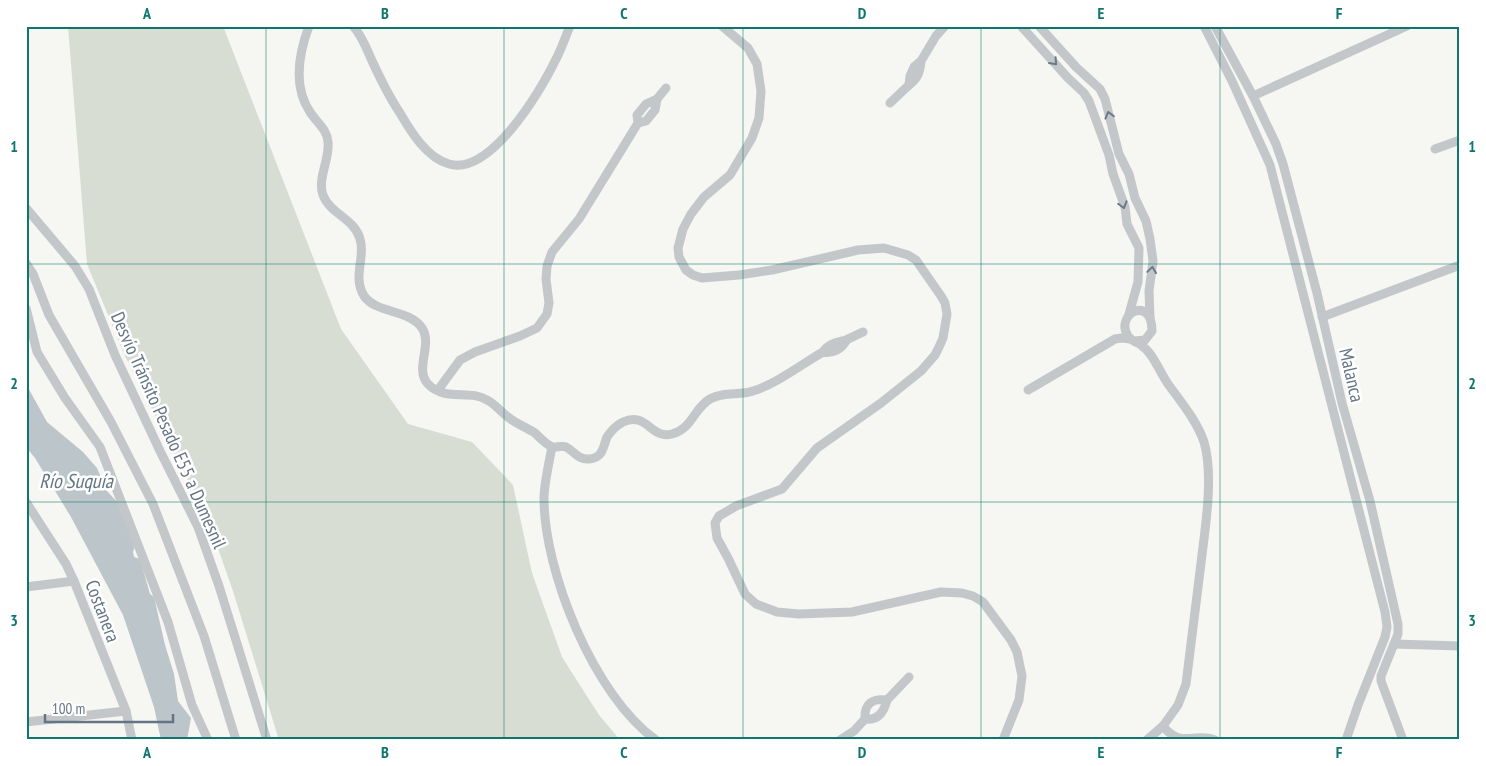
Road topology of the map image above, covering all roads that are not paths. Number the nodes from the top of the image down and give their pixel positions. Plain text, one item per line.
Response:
1 (309, 26) edge
2 (353, 26) edge
3 (570, 26) edge
4 (722, 26) edge
5 (945, 26) edge
6 (1021, 26) edge
7 (1039, 26) edge
8 (1204, 26) edge
9 (1214, 26) edge
10 (1407, 26) edge
11 (1079, 70) junction
12 (1071, 81) junction
13 (666, 88) dead end
14 (1253, 96) junction
15 (890, 103) dead end
16 (1460, 140) edge
17 (1435, 149) dead end
18 (26, 208) edge
19 (26, 263) edge
20 (1460, 265) edge
21 (26, 308) edge
22 (1128, 317) junction
23 (1322, 317) junction
24 (1150, 318) junction
25 (1152, 330) junction
26 (863, 332) dead end
27 (1133, 340) junction
28 (1103, 346) junction
29 (1155, 360) junction
30 (438, 390) junction
31 (1028, 390) dead end
32 (552, 447) junction
33 (26, 502) edge
34 (74, 581) junction
35 (26, 587) edge
36 (1394, 644) junction
37 (1460, 646) edge
38 (909, 677) dead end
39 (887, 700) junction
40 (126, 711) junction
41 (865, 719) junction
42 (26, 722) edge
43 (1163, 726) junction
44 (132, 740) edge
45 (208, 740) edge
46 (236, 740) edge
47 (267, 740) edge
48 (656, 740) edge
49 (840, 740) edge
50 (1003, 740) edge
51 (1147, 740) edge
52 (1215, 740) edge
53 (1346, 740) edge
54 (1403, 740) edge

1 - 30 street
2 - 3 street
4 - 50 street
5 - 15 street
6 -> 12 street
7 - 11 street
8 - 53 street
9 - 14 street, Malanca
10 - 14 street
11 - 12 street
24 -> 11 street
12 -> 22 street
13 - 30 street
14 - 23 street, Malanca
16 - 17 street
18 - 47 street, Desvío Tránsito Pesado E55 a Dumesnil
19 - 46 street
20 - 23 street
21 - 45 street
22 - 24 street
22 - 27 street
22 - 28 street
23 - 36 street, Malanca
24 - 25 street
25 - 27 street
25 - 29 street
26 - 32 street
27 - 28 street
27 - 29 street
28 - 31 street
29 - 43 street
30 - 32 street
32 - 48 street
33 - 34 street, Costanera
34 - 35 street
34 - 40 street, Costanera
36 - 37 street
36 - 54 street, Malanca
38 - 39 street
39 - 41 street
39 - 41 street
40 - 42 street
40 - 44 street, Costanera
41 - 49 street
43 - 51 street
43 - 52 street

